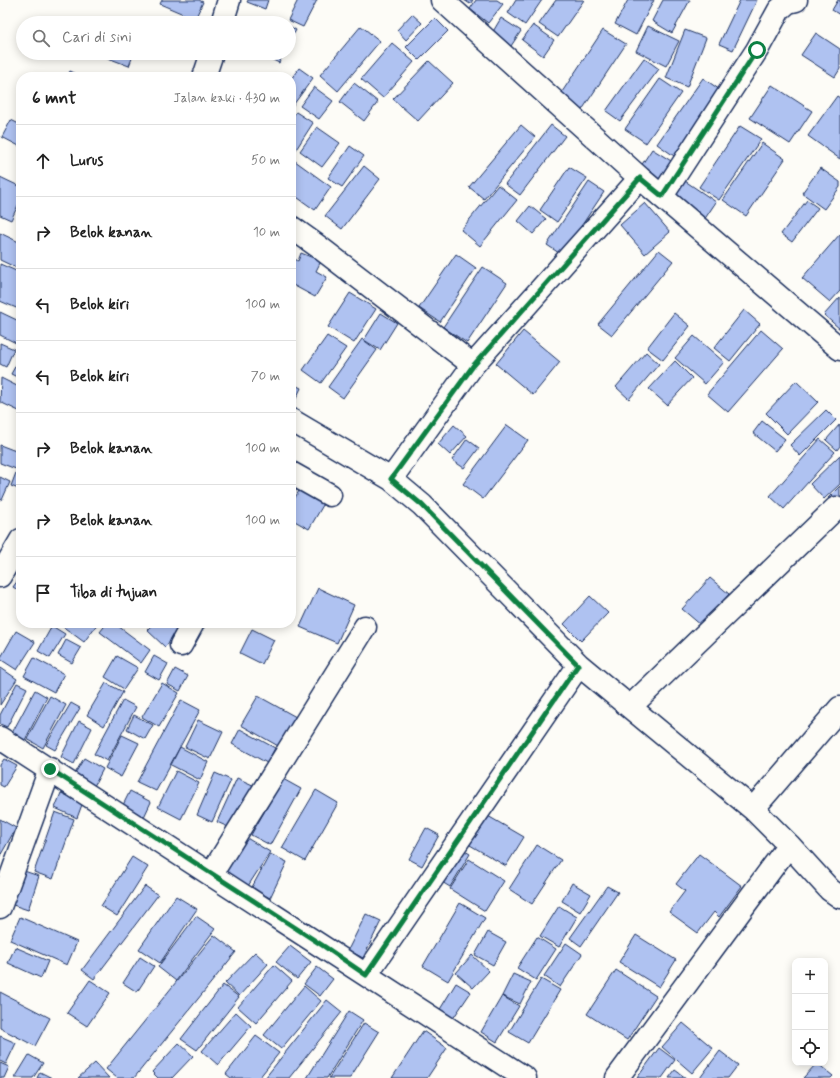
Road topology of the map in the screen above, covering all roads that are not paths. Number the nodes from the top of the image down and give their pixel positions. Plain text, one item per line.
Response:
1 (229, 0) edge
2 (442, 0) edge
3 (796, 0) edge
4 (224, 16) edge
5 (210, 60) edge
6 (206, 72) edge
7 (640, 178) junction
8 (662, 196) junction
9 (296, 231) edge
10 (838, 344) edge
11 (473, 366) junction
12 (296, 423) edge
13 (296, 476) edge
14 (391, 479) junction
15 (330, 495) dead end
16 (836, 508) dead end
17 (16, 549) edge
18 (0, 576) edge
19 (366, 627) dead end
20 (190, 628) edge
21 (181, 645) dead end
22 (578, 665) junction
23 (630, 707) junction
24 (840, 708) edge
25 (0, 738) edge
26 (50, 769) junction
27 (753, 809) junction
28 (789, 845) junction
29 (212, 873) junction
30 (840, 897) edge
31 (0, 907) edge
32 (366, 975) junction
33 (525, 1078) edge
34 (617, 1078) edge

1 - 4 street
2 - 7 street
3 - 8 street
5 - 6 street
7 - 8 street
7 - 11 street
8 - 10 street
9 - 11 street
11 - 14 street
12 - 14 street
13 - 15 street
14 - 22 street
16 - 23 street
17 - 18 street
19 - 29 street
20 - 21 street
22 - 23 street
22 - 32 street
23 - 27 street
24 - 27 street
25 - 26 street
26 - 29 street
26 - 31 street
27 - 28 street
28 - 30 street
28 - 34 street
29 - 32 street
32 - 33 street

